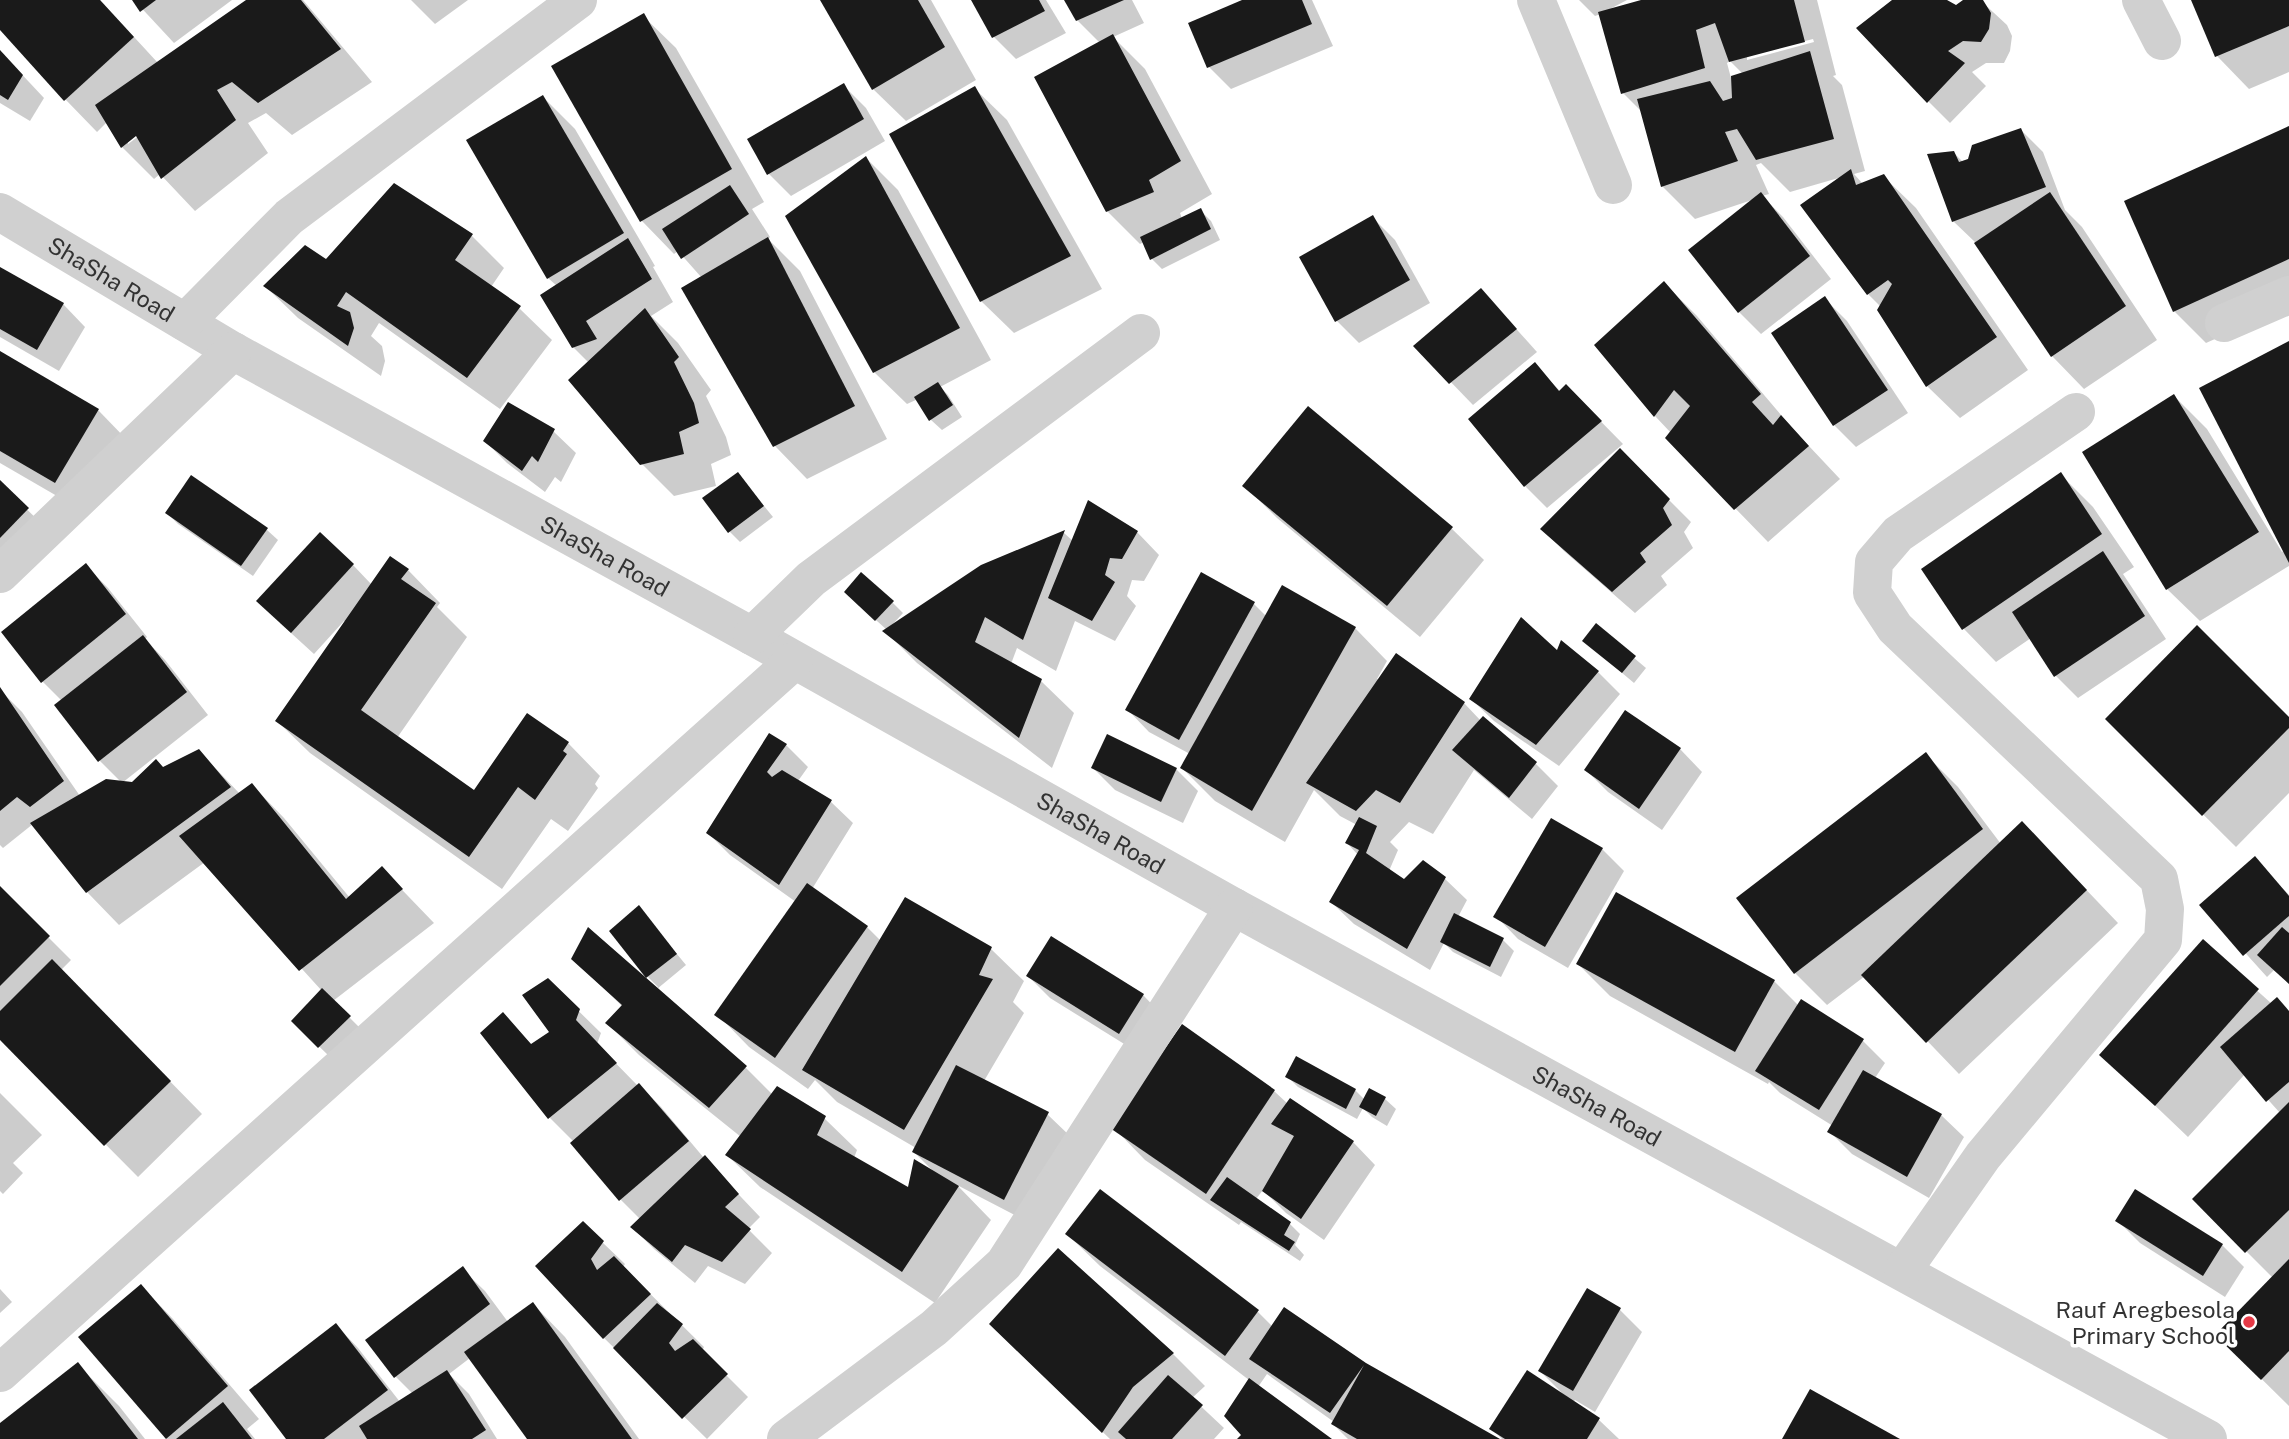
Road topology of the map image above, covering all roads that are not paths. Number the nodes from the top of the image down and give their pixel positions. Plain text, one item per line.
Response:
1 (578, 0) edge
2 (1536, 0) edge
3 (2141, 0) edge
4 (2162, 41) dead end
5 (1613, 185) dead end
6 (0, 212) edge
7 (2289, 295) edge
8 (185, 322) junction
9 (2224, 323) dead end
10 (1141, 333) dead end
11 (233, 351) junction
12 (2076, 412) dead end
13 (0, 574) edge
14 (752, 636) junction
15 (794, 661) junction
16 (1234, 907) junction
17 (1903, 1270) junction
18 (0, 1373) edge
19 (786, 1439) edge
20 (2208, 1439) edge

1 - 8 street
2 - 5 street
3 - 4 street
6 - 8 street, ShaSha Road
7 - 9 street
8 - 11 street, ShaSha Road
10 - 14 street
11 - 13 street
11 - 14 street, ShaSha Road
12 - 17 street
14 - 15 street, ShaSha Road
15 - 16 street, ShaSha Road
15 - 18 street
16 - 17 street, ShaSha Road
16 - 19 street
17 - 20 street, ShaSha Road

